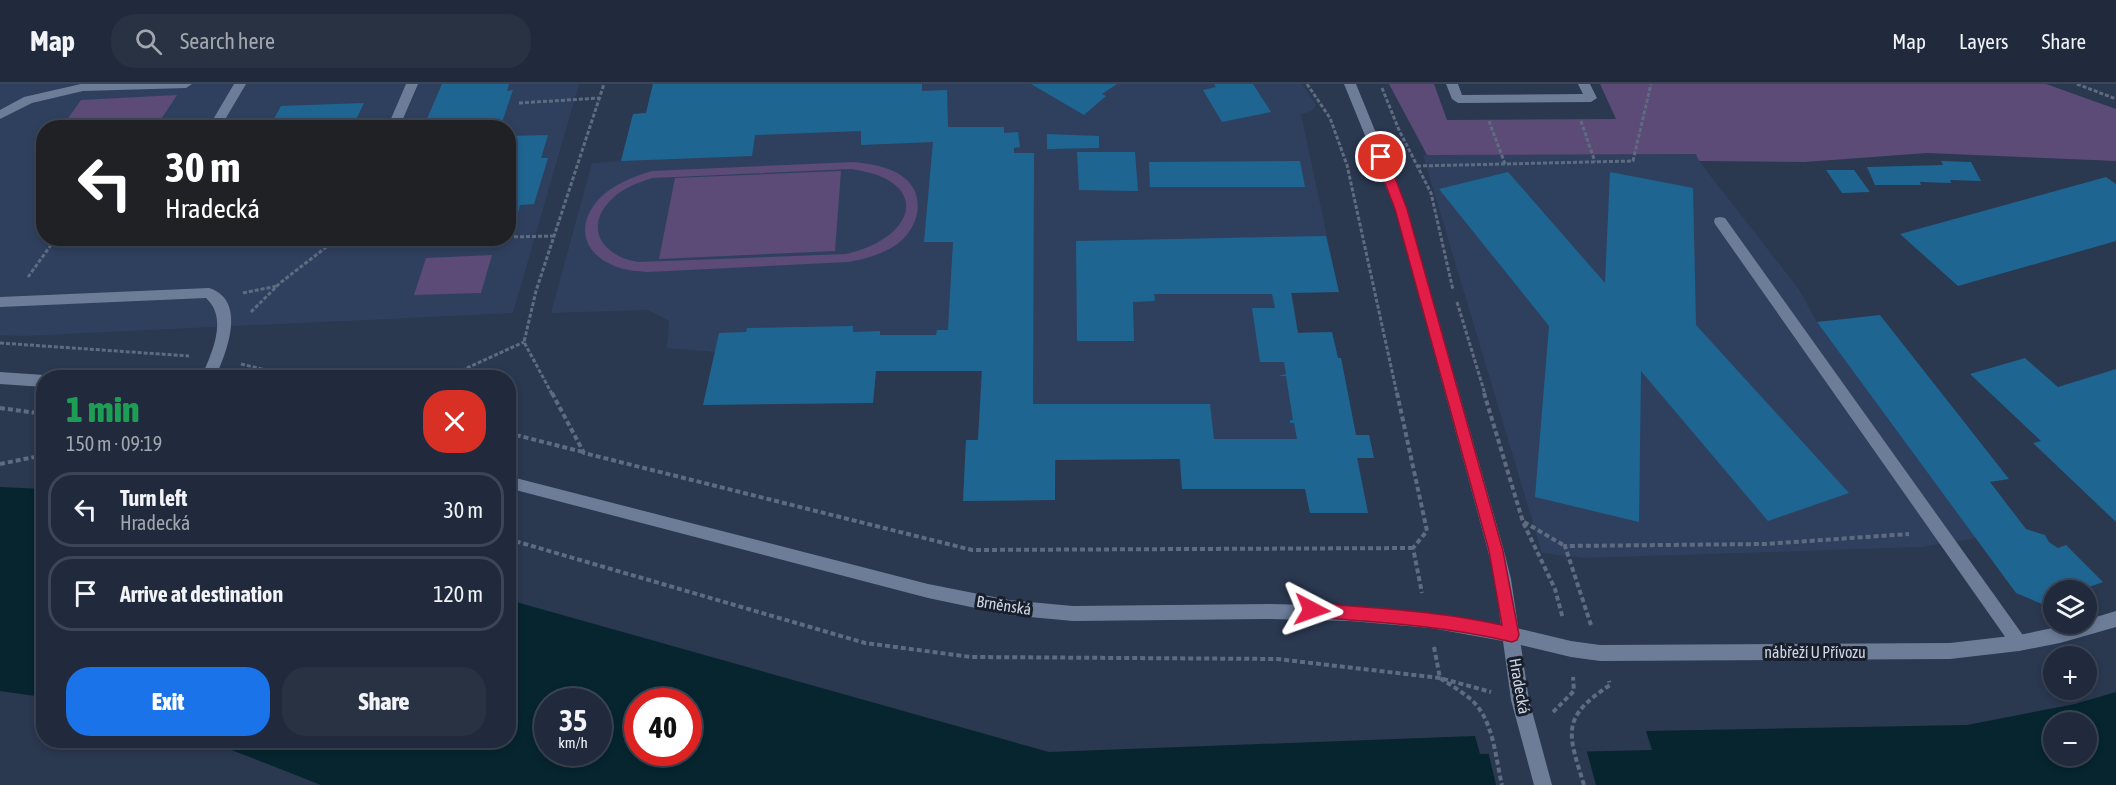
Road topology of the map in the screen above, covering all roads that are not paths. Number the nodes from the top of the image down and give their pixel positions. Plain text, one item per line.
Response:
1 (186, 84) edge
2 (240, 84) edge
3 (412, 84) edge
4 (1350, 84) edge
5 (1452, 84) edge
6 (1584, 84) edge
7 (0, 115) edge
8 (219, 120) edge
9 (396, 120) edge
10 (1720, 221) dead end
11 (0, 302) edge
12 (211, 370) edge
13 (0, 378) edge
14 (36, 380) edge
15 (516, 484) edge
16 (2116, 619) edge
17 (1512, 635) junction
18 (2019, 644) junction
19 (1543, 785) edge

1 - 7 street
2 - 8 street
3 - 9 street
4 - 17 street, Hradecká
5 - 6 street
10 - 18 street
11 - 12 street
13 - 14 street
15 - 17 street, Brněnská
16 - 18 street, nábřeží U Přívozu
17 - 18 street, nábřeží U Přívozu
17 - 19 street, Hradecká

